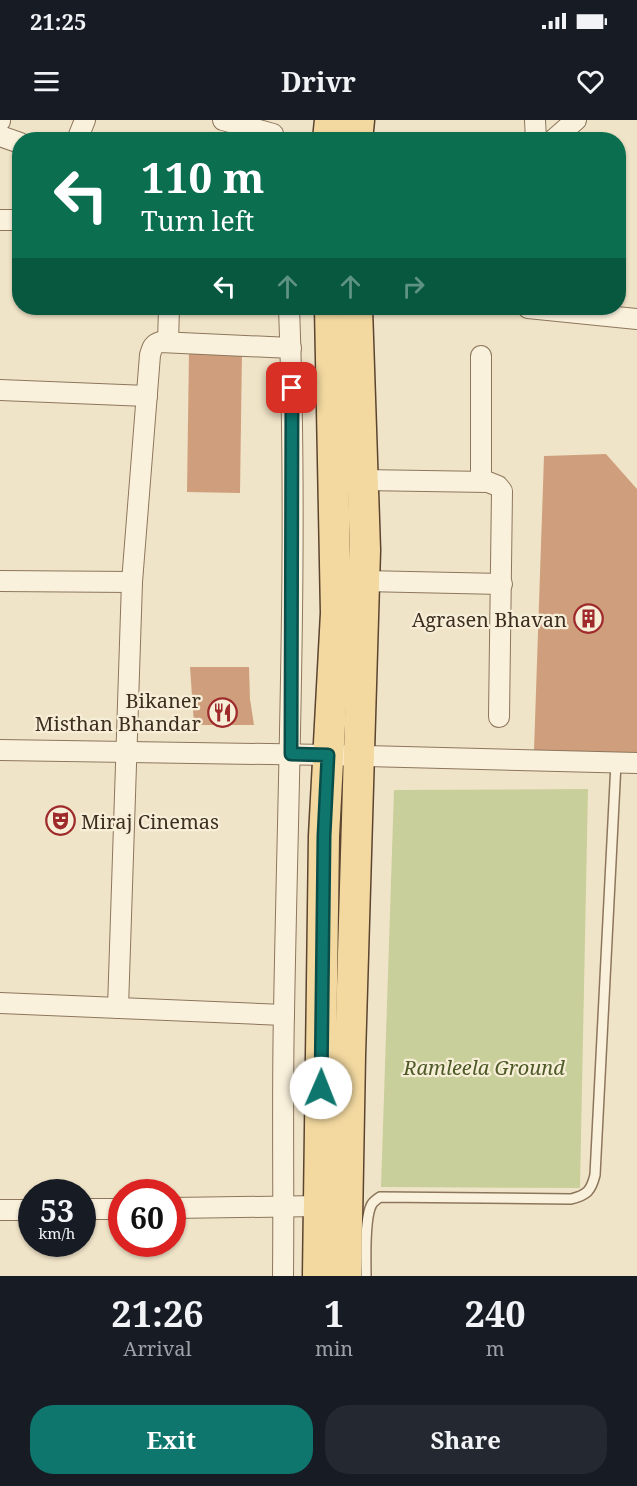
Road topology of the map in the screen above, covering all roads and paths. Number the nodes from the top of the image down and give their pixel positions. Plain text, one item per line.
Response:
1 (223, 120) edge
2 (576, 120) edge
3 (273, 131) edge
4 (562, 132) edge
5 (169, 315) edge
6 (289, 315) edge
7 (330, 315) edge
8 (357, 315) edge
9 (604, 315) edge
10 (637, 319) edge
11 (168, 342) junction
12 (291, 348) junction
13 (482, 356) dead end
14 (0, 390) edge
15 (147, 396) junction
16 (362, 480) junction
17 (481, 481) junction
18 (0, 581) edge
19 (364, 581) junction
20 (132, 582) junction
21 (502, 584) junction
22 (499, 717) dead end
23 (0, 750) edge
24 (127, 752) junction
25 (291, 754) junction
26 (328, 755) junction
27 (359, 755) junction
28 (616, 763) junction
29 (637, 763) edge
30 (0, 1003) edge
31 (118, 1008) junction
32 (284, 1015) junction
33 (319, 1206) junction
34 (284, 1207) junction
35 (186, 1208) edge
36 (0, 1210) edge
37 (18, 1210) edge
38 (284, 1276) edge
39 (318, 1276) edge
40 (346, 1276) edge
41 (366, 1276) edge

1 - 3 street
2 - 4 street
5 - 11 street
6 - 12 street
7 - 26 main road
8 - 16 main road
9 - 10 street
11 - 12 street
11 - 15 street
12 - 25 street
13 - 17 street
14 - 15 street
15 - 20 street
16 - 17 street
16 - 19 main road
17 - 21 street
18 - 20 street
19 - 21 street
19 - 27 main road
20 - 24 street
21 - 22 street
23 - 24 street
24 - 25 street
24 - 31 street
25 - 26 street
25 - 32 street
26 - 27 street
26 - 33 main road
27 - 28 street
27 - 40 main road
28 - 29 street
28 - 41 lane
30 - 31 street
31 - 32 street
32 - 34 street
33 - 34 street
33 - 39 main road
34 - 35 street
34 - 38 street
36 - 37 street

